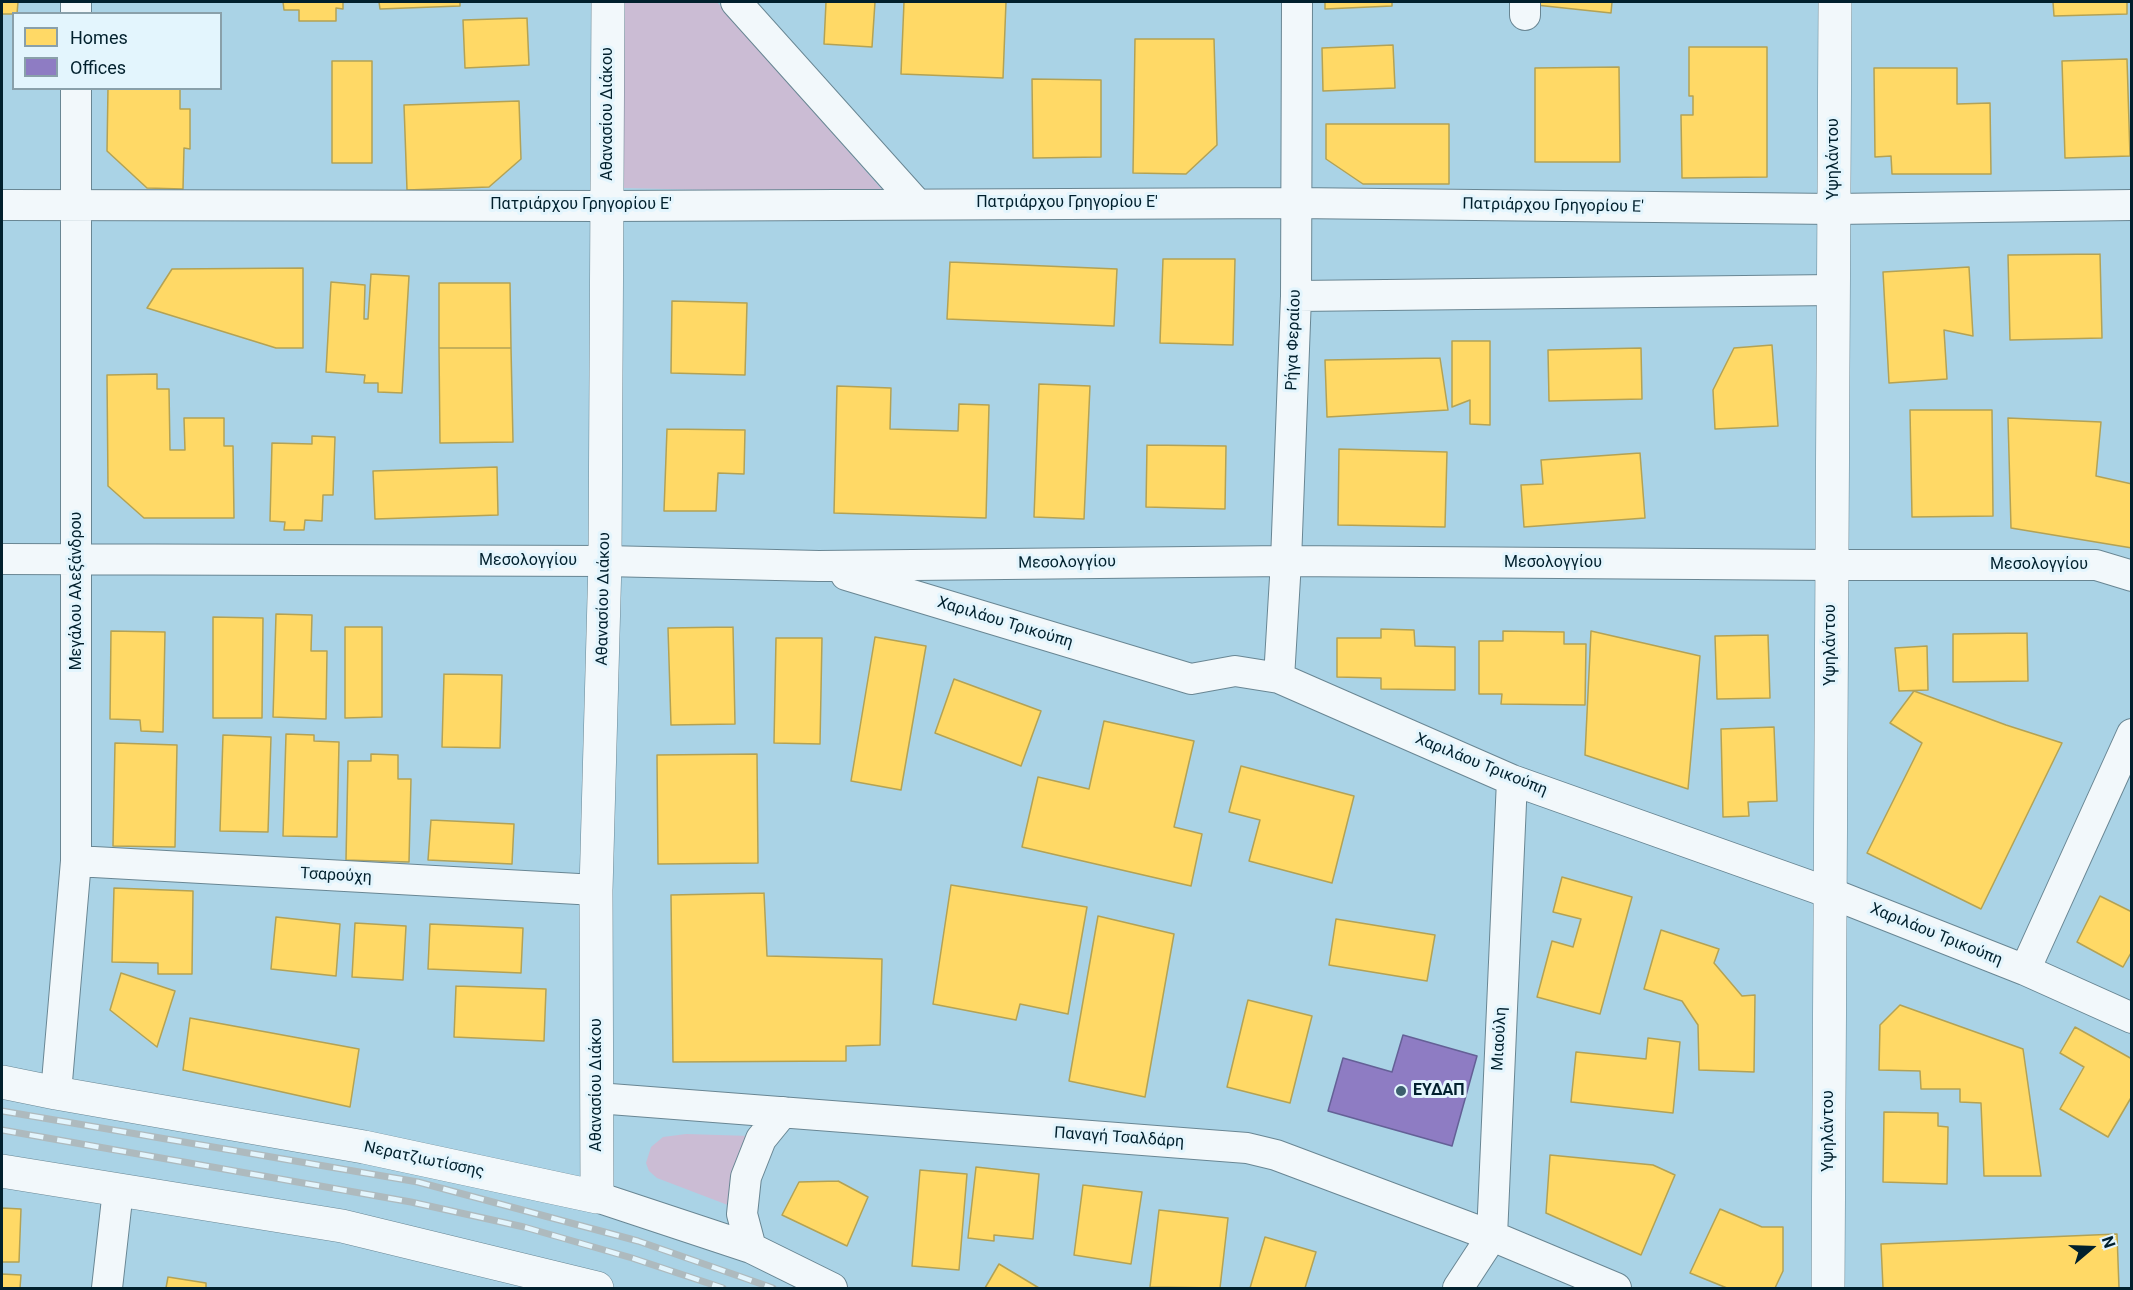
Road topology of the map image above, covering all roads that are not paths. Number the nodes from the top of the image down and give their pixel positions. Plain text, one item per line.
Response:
1 (608, 2) edge
2 (736, 2) edge
3 (1297, 2) edge
4 (1835, 2) edge
5 (76, 90) edge
6 (1295, 203) junction
7 (917, 204) junction
8 (2, 205) edge
9 (76, 205) junction
10 (2132, 205) edge
11 (608, 206) junction
12 (1834, 209) junction
13 (1834, 290) junction
14 (1296, 296) junction
15 (77, 558) junction
16 (2, 559) edge
17 (605, 561) junction
18 (1286, 561) junction
19 (1832, 565) junction
20 (819, 566) junction
21 (2132, 576) edge
22 (1279, 678) junction
23 (2132, 734) edge
24 (1512, 780) junction
25 (76, 861) junction
26 (596, 890) junction
27 (1830, 893) junction
28 (2025, 970) junction
29 (2132, 1018) edge
30 (2, 1082) edge
31 (56, 1093) junction
32 (597, 1098) junction
33 (783, 1112) junction
34 (2, 1171) edge
35 (118, 1190) junction
36 (597, 1197) junction
37 (1492, 1236) junction
38 (751, 1248) junction
39 (107, 1288) edge
40 (597, 1288) edge
41 (832, 1288) edge
42 (1458, 1288) edge
43 (1616, 1288) edge
44 (1828, 1288) edge

1 - 11 street, Αθανασίου Διάκου
2 - 7 street
3 - 6 street, Ρήγα Φεραίου
4 - 12 street, Υψηλάντου
5 - 9 street, Μεγάλου Αλεξάνδρου
6 - 7 street, Πατριάρχου Γρηγορίου Ε'
6 - 12 street, Πατριάρχου Γρηγορίου Ε'
6 - 14 street, Ρήγα Φεραίου
7 - 11 street, Πατριάρχου Γρηγορίου Ε'
8 - 9 street, Πατριάρχου Γρηγορίου Ε'
9 - 11 street, Πατριάρχου Γρηγορίου Ε'
9 - 15 street, Μεγάλου Αλεξάνδρου
10 - 12 street, Πατριάρχου Γρηγορίου Ε'
11 - 17 street, Αθανασίου Διάκου
12 - 13 street, Υψηλάντου
13 - 14 street
13 - 19 street, Υψηλάντου
14 - 18 street, Ρήγα Φεραίου
15 - 16 street, Μεσολογγίου
15 - 17 street, Μεσολογγίου
15 - 25 street, Μεγάλου Αλεξάνδρου
17 - 20 street, Μεσολογγίου
17 - 26 street, Αθανασίου Διάκου
18 - 19 street, Μεσολογγίου
18 - 20 street, Μεσολογγίου
18 - 22 street, Ρήγα Φεραίου
19 - 21 street, Μεσολογγίου
19 - 27 street, Υψηλάντου
20 - 22 street, Χαριλάου Τρικούπη
22 - 24 street, Χαριλάου Τρικούπη
23 - 28 street
24 - 27 street, Χαριλάου Τρικούπη
24 - 37 street, Μιαούλη
25 - 26 street, Τσαρούχη
25 - 31 street, Μεγάλου Αλεξάνδρου
26 - 32 street, Αθανασίου Διάκου
27 - 28 street, Χαριλάου Τρικούπη
27 - 44 street, Υψηλάντου
28 - 29 street, Χαριλάου Τρικούπη
30 - 31 street, Νερατζιωτίσσης
31 - 36 street, Νερατζιωτίσσης
32 - 33 street, Παναγή Τσαλδάρη
32 - 36 street, Αθανασίου Διάκου
33 - 37 street, Παναγή Τσαλδάρη
33 - 38 street
34 - 35 street
35 - 39 street
35 - 40 street
36 - 38 street, Νερατζιωτίσσης
37 - 42 street
37 - 43 street, Παναγή Τσαλδάρη
38 - 41 street, Νερατζιωτίσσης

